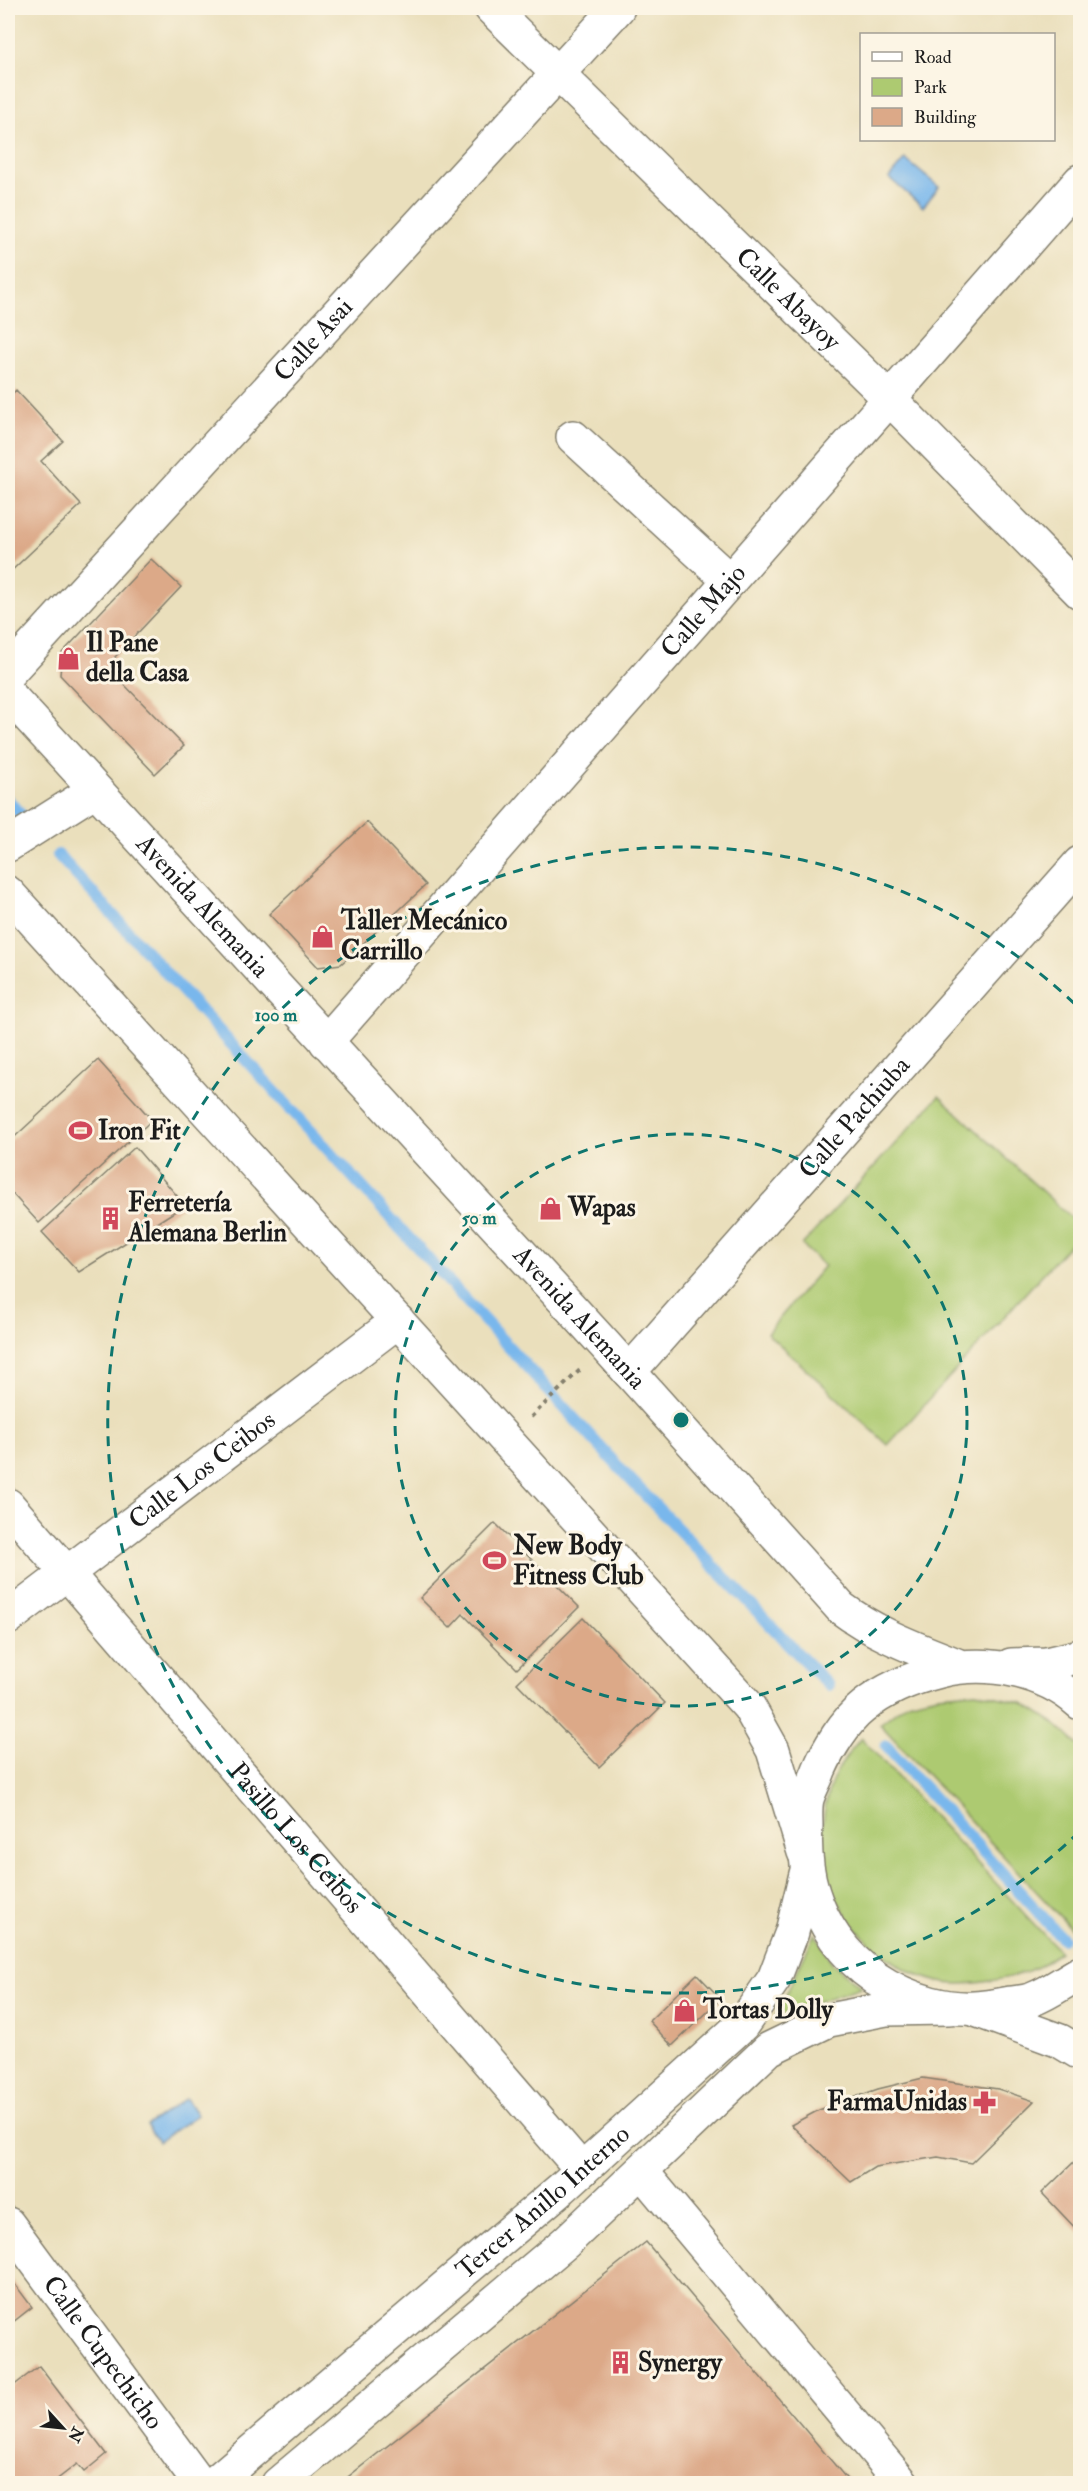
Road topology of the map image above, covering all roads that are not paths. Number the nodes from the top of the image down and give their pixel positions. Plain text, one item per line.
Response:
1 (492, 8) edge
2 (618, 8) edge
3 (557, 74) junction
4 (1080, 182) edge
5 (891, 399) junction
6 (573, 437) dead end
7 (730, 581) junction
8 (1080, 592) edge
9 (8, 673) edge
10 (8, 694) edge
11 (95, 790) junction
12 (8, 845) edge
13 (1080, 863) edge
14 (8, 893) edge
15 (326, 1042) junction
16 (398, 1321) junction
17 (629, 1372) junction
18 (8, 1505) edge
19 (67, 1575) junction
20 (8, 1618) edge
21 (1080, 1656) edge
22 (970, 1665) junction
23 (1080, 1703) edge
24 (805, 1863) junction
25 (1080, 1972) edge
26 (963, 2009) junction
27 (1080, 2053) edge
28 (582, 2170) junction
29 (642, 2172) junction
30 (8, 2224) edge
31 (200, 2484) edge
32 (213, 2484) edge
33 (278, 2484) edge
34 (903, 2484) edge

1 - 3 street, Calle Abayoy
2 - 3 street, Calle Asai
3 - 5 street, Calle Abayoy
3 - 9 street, Calle Asai
4 - 5 street, Calle Majo
5 - 7 street, Calle Majo
5 - 8 street, Calle Abayoy
6 - 7 street
7 - 15 street, Calle Majo
10 - 11 street, Avenida Alemania
11 - 12 street
11 - 15 street, Avenida Alemania
13 - 17 street, Calle Pachiuba
14 - 16 street
15 - 17 street, Avenida Alemania
16 - 19 street, Calle Los Ceibos
16 - 24 street
17 - 22 street, Avenida Alemania
18 - 19 street, Pasillo Los Ceibos
19 - 20 street, Calle Los Ceibos
19 - 28 street, Pasillo Los Ceibos
21 - 22 street
22 - 23 street
22 - 24 street
24 - 26 street
24 - 28 street, Tercer Anillo Interno
25 - 26 street
26 - 27 street
26 - 29 street, Tercer Anillo Interno
28 - 32 street, Tercer Anillo Interno
29 - 33 street, Tercer Anillo Interno
29 - 34 street
30 - 31 street, Calle Cupechicho

